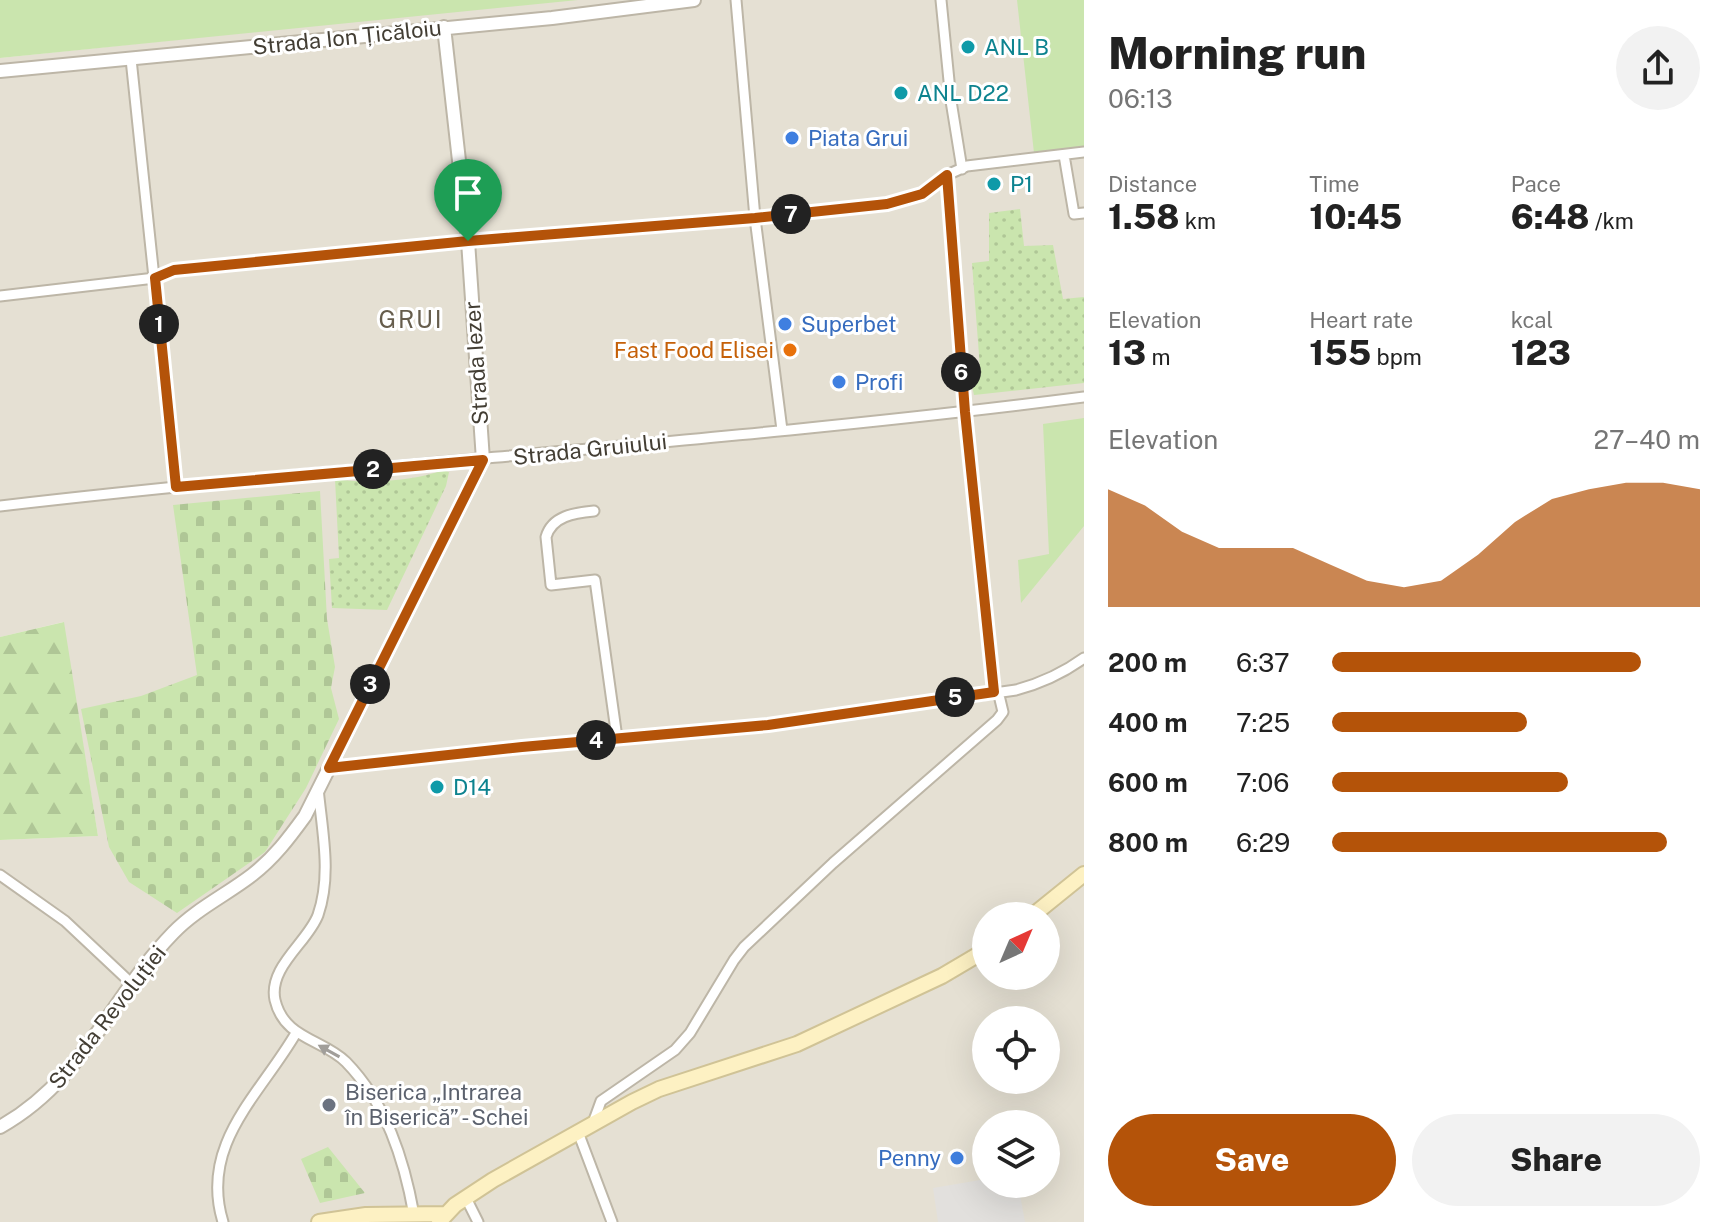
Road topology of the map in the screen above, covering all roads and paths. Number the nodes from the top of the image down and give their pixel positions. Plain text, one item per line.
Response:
1 (694, 0) edge
2 (736, 0) edge
3 (941, 0) edge
4 (444, 27) junction
5 (131, 59) junction
6 (0, 71) edge
7 (1084, 152) edge
8 (1064, 155) junction
9 (962, 169) junction
10 (947, 175) junction
11 (1084, 213) edge
12 (755, 218) junction
13 (468, 241) junction
14 (155, 278) junction
15 (0, 296) edge
16 (1084, 397) edge
17 (965, 412) junction
18 (782, 430) junction
19 (483, 460) junction
20 (176, 487) junction
21 (0, 506) edge
22 (594, 511) dead end
23 (1084, 658) edge
24 (996, 691) junction
25 (617, 738) junction
26 (329, 768) junction
27 (318, 788) junction
28 (1084, 874) edge
29 (0, 875) edge
30 (1049, 902) edge
31 (972, 958) edge
32 (131, 983) junction
33 (296, 1033) junction
34 (593, 1123) junction
35 (0, 1127) edge
36 (578, 1132) junction
37 (466, 1198) junction
38 (414, 1215) junction
39 (442, 1218) edge
40 (223, 1222) edge
41 (319, 1222) edge
42 (478, 1222) edge
43 (612, 1222) edge

1 - 4 street, Strada Ion Țicăloiu
2 - 12 street
3 - 9 street
4 - 5 street, Strada Ion Țicăloiu
4 - 13 street, Strada Iezer
5 - 6 street, Strada Ion Țicăloiu
5 - 14 street
7 - 8 street
8 - 9 street
8 - 11 street
9 - 10 street
10 - 12 street
10 - 17 street
12 - 13 street
12 - 18 street
13 - 14 street
13 - 19 street, Strada Iezer
14 - 15 street
14 - 20 street
16 - 17 street, Strada Gruiului
17 - 18 street, Strada Gruiului
17 - 24 street
18 - 19 street, Strada Gruiului
19 - 20 street, Strada Gruiului
19 - 26 street, Strada Revoluției
20 - 21 street, Strada Gruiului
22 - 25 street
23 - 24 street
24 - 25 street
24 - 34 street
25 - 26 street
26 - 27 street, Strada Revoluției
27 - 32 street, Strada Revoluției
27 - 33 street
28 - 30 main road
29 - 32 street
31 - 34 main road
32 - 35 street, Strada Revoluției
38 -> 33 street
33 - 40 street
34 - 36 main road
36 - 37 main road
36 - 43 street
37 - 39 main road
37 - 42 street
38 - 39 main road
38 - 41 main road

